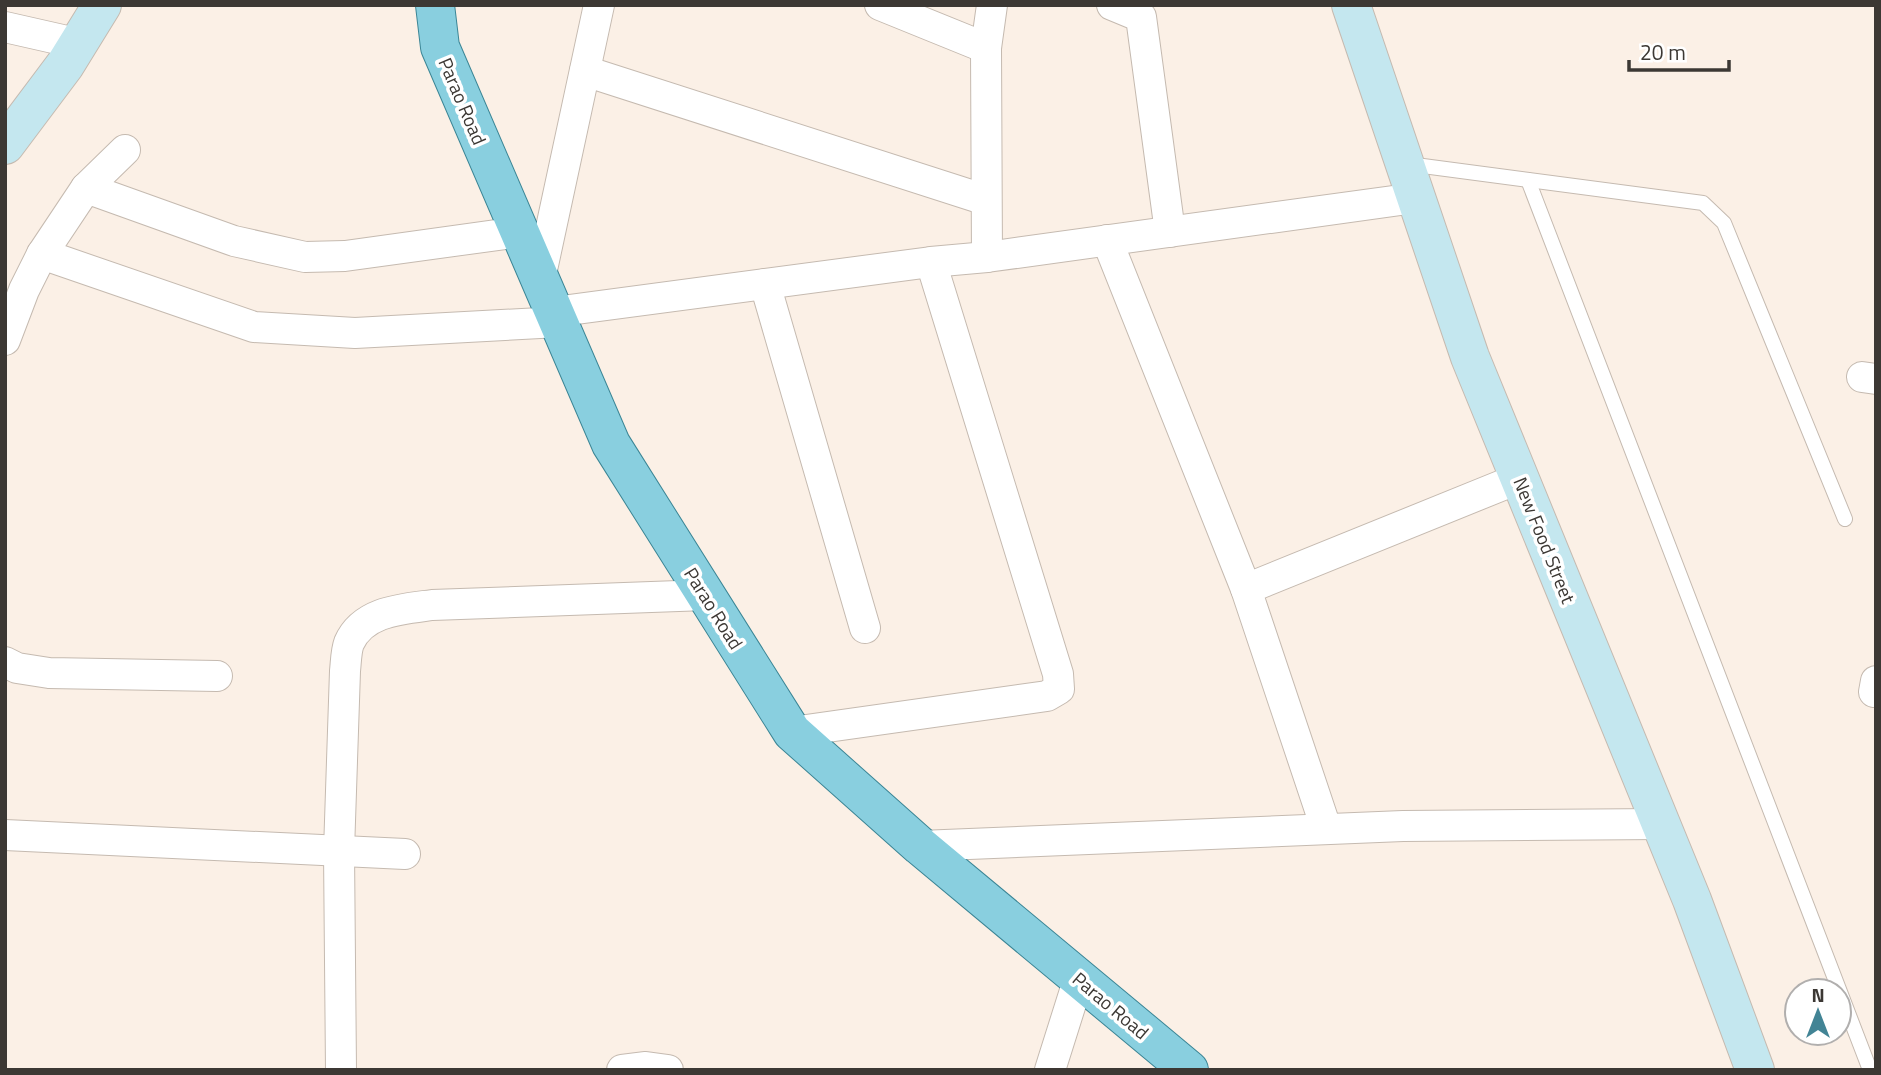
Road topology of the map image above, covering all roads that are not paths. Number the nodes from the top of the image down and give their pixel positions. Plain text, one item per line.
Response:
1 (102, 5) edge
2 (435, 5) edge
3 (599, 5) edge
4 (880, 5) edge
5 (992, 5) edge
6 (1112, 5) edge
7 (1350, 5) edge
8 (5, 27) edge
9 (80, 44) junction
10 (986, 48) junction
11 (585, 71) junction
12 (5, 145) edge
13 (125, 150) dead end
14 (1409, 180) junction
15 (1528, 180) junction
16 (86, 188) junction
17 (986, 200) junction
18 (519, 232) junction
19 (1170, 232) junction
20 (1107, 240) junction
21 (42, 254) junction
22 (986, 257) junction
23 (931, 262) junction
24 (765, 284) junction
25 (551, 304) junction
26 (5, 340) edge
27 (1520, 478) junction
28 (1844, 519) dead end
29 (1246, 589) junction
30 (706, 595) junction
31 (865, 628) dead end
32 (5, 662) edge
33 (217, 676) dead end
34 (792, 732) junction
35 (1661, 824) junction
36 (1326, 828) junction
37 (5, 835) edge
38 (920, 846) junction
39 (339, 851) junction
40 (405, 854) dead end
41 (1079, 978) junction
42 (341, 1070) edge
43 (622, 1070) edge
44 (668, 1070) edge
45 (1050, 1070) edge
46 (1189, 1070) edge
47 (1755, 1070) edge
48 (1870, 1070) edge

1 - 9 street
2 - 18 main road, Parao Road
3 - 11 street
4 - 10 street
5 - 10 street
6 - 19 street
7 - 14 street, New Food Street
8 - 9 street
9 - 12 street
10 - 17 street
11 - 17 street
11 - 25 street
13 - 16 street
14 - 15 lane
14 - 19 street
14 - 27 street, New Food Street
15 - 28 lane
15 - 48 lane
16 - 18 street
16 - 21 street
17 - 22 street
18 - 25 main road, Parao Road
19 - 20 street
20 - 22 street
20 - 29 street
21 - 25 street
21 - 26 street
22 - 23 street
23 - 24 street
23 - 34 street
24 - 25 street
24 - 31 street
25 - 30 main road, Parao Road
27 - 29 street
27 - 35 street, New Food Street
29 - 36 street
30 - 34 main road, Parao Road
30 - 39 street
32 - 33 street
34 - 38 main road, Parao Road
35 - 36 street
35 - 47 street, New Food Street
36 - 38 street
37 - 39 street
38 - 41 main road, Parao Road
39 - 40 street
39 - 42 street
41 - 45 street
41 - 46 main road, Parao Road
43 - 44 street

